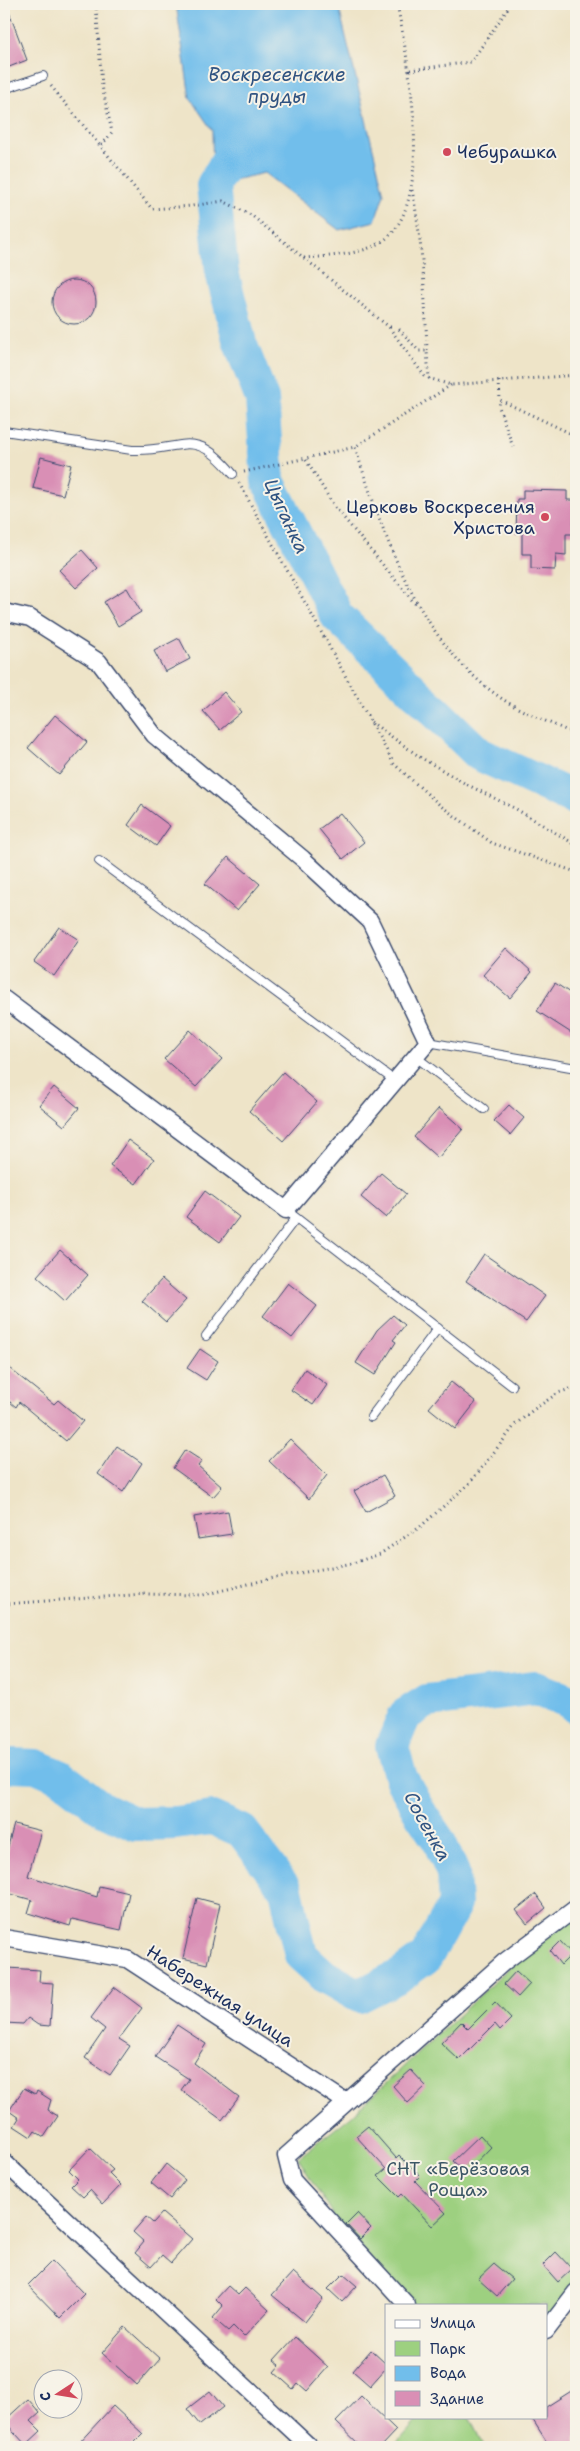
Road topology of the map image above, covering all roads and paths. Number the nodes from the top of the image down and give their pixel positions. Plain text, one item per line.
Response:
1 (96, 4) edge
2 (397, 4) edge
3 (511, 4) edge
4 (410, 70) junction
5 (43, 76) joint
6 (4, 89) edge
7 (101, 146) junction
8 (412, 190) junction
9 (304, 258) junction
10 (390, 327) junction
11 (426, 351) junction
12 (576, 375) edge
13 (429, 378) junction
14 (499, 381) junction
15 (451, 385) junction
16 (500, 400) junction
17 (4, 431) edge
18 (576, 436) edge
19 (356, 447) junction
20 (513, 447) dead end
21 (306, 460) junction
22 (249, 471) dead end
23 (234, 474) joint
24 (420, 609) junction
25 (4, 612) edge
26 (369, 721) junction
27 (576, 735) edge
28 (576, 845) edge
29 (99, 861) dead end
30 (576, 872) edge
31 (4, 999) edge
32 (428, 1042) junction
33 (416, 1056) junction
34 (576, 1068) edge
35 (395, 1081) junction
36 (484, 1109) dead end
37 (291, 1214) junction
38 (438, 1328) junction
39 (206, 1336) dead end
40 (512, 1386) dead end
41 (576, 1387) edge
42 (371, 1417) dead end
43 (4, 1604) edge
44 (576, 1908) edge
45 (4, 1938) edge
46 (346, 2102) junction
47 (4, 2162) edge
48 (576, 2292) edge
49 (406, 2304) edge
50 (548, 2328) edge
51 (310, 2447) edge

1 - 7 path
2 - 4 path
3 - 4 path
4 - 8 path
5 - 6 lane
5 - 7 path
7 - 9 path
8 - 9 path
8 - 11 path
9 - 10 path
10 - 11 path
10 - 13 path
11 - 13 path
12 - 14 path
13 - 15 path
14 - 15 path
14 - 16 path
15 - 19 path
16 - 18 path
16 - 20 path
17 - 23 lane
19 - 21 path
19 - 24 path
21 - 22 path
21 - 24 path
23 - 26 path
24 - 27 path
25 - 32 street
26 - 28 path
26 - 30 path
29 - 35 lane
31 - 37 street
32 - 33 street
32 - 34 lane
33 - 35 street
33 - 36 lane
35 - 37 street
37 - 38 lane
37 - 39 lane
38 - 40 lane
38 - 42 lane
41 - 43 path
44 - 46 street
45 - 46 street, Набережная улица
46 - 49 street
47 - 51 street
48 - 50 street

